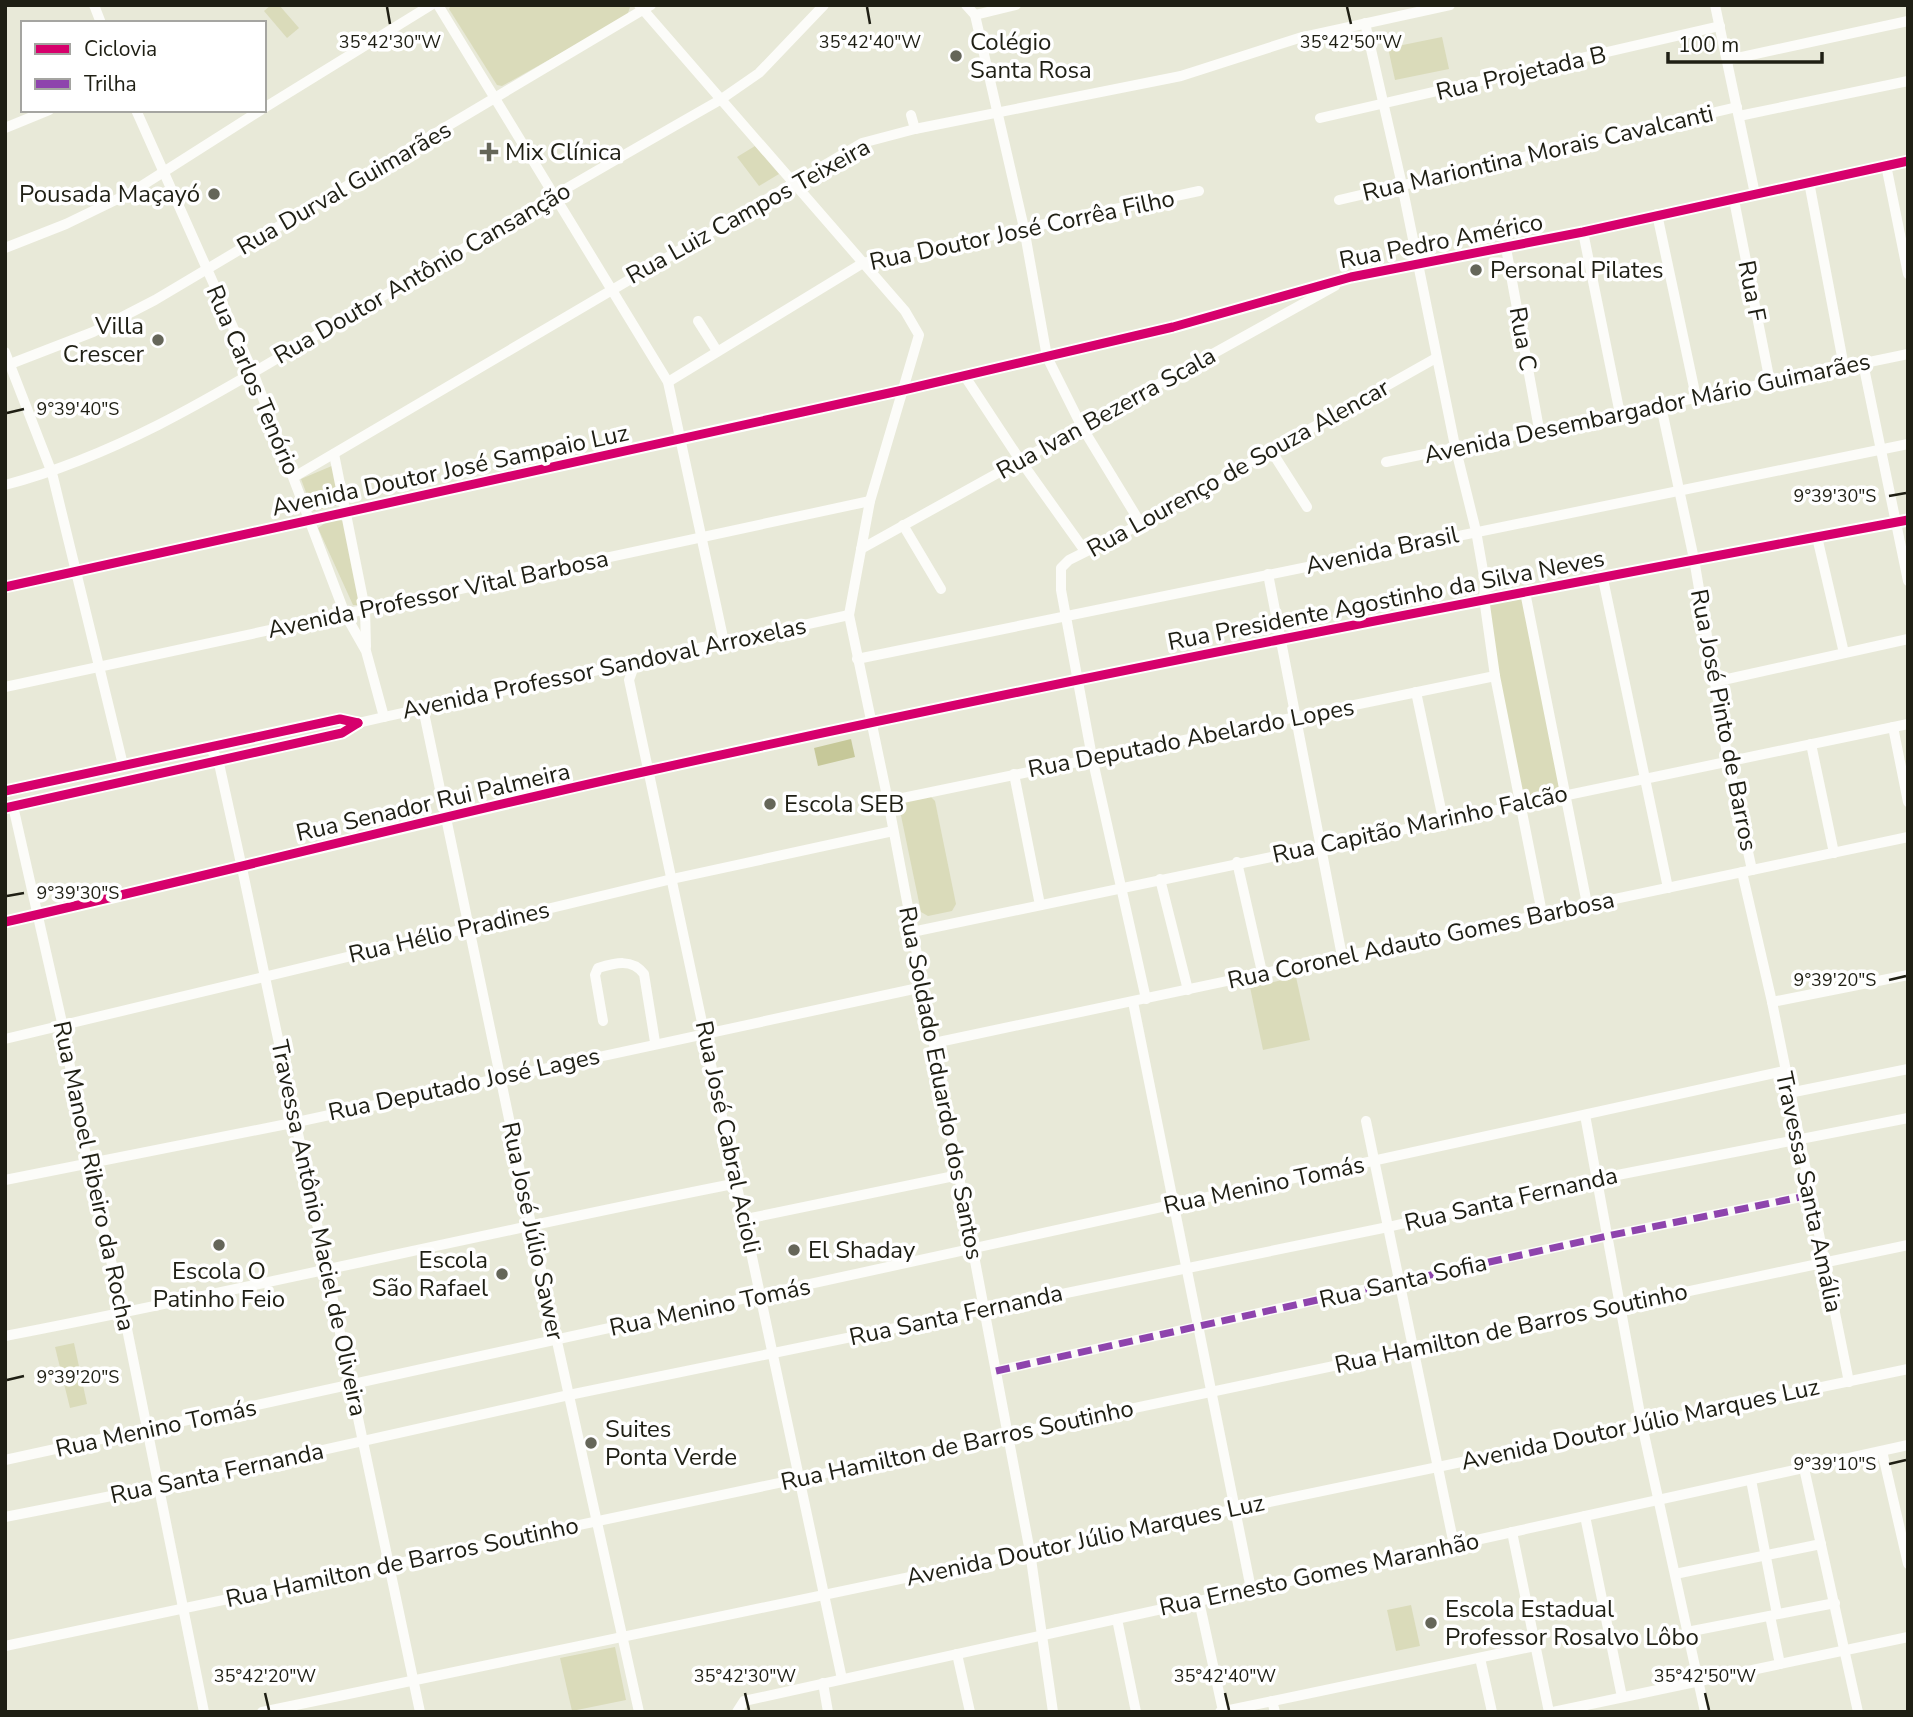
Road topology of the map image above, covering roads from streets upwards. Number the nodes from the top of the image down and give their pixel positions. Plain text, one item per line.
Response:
1 (431, 5) edge
2 (438, 5) edge
3 (824, 5) edge
4 (967, 5) edge
5 (1016, 5) edge
6 (1450, 5) edge
7 (1715, 5) edge
8 (645, 7) edge
9 (975, 15) junction
10 (1908, 21) edge
11 (1365, 23) junction
12 (1720, 26) junction
13 (1728, 60) junction
14 (1908, 81) edge
15 (494, 100) junction
16 (720, 100) junction
17 (1384, 105) junction
18 (266, 107) edge
19 (43, 112) edge
20 (137, 112) edge
21 (258, 112) edge
22 (1738, 112) junction
23 (996, 114) junction
24 (911, 115) dead end
25 (1321, 118) dead end
26 (5, 128) edge
27 (915, 129) junction
28 (1908, 161) edge
29 (1886, 165) junction
30 (163, 171) junction
31 (1809, 182) junction
32 (795, 183) junction
33 (1402, 185) junction
34 (1199, 191) dead end
35 (1755, 194) junction
36 (553, 195) junction
37 (1339, 200) dead end
38 (1734, 200) junction
39 (1657, 214) junction
40 (1024, 228) junction
41 (1583, 232) junction
42 (5, 248) edge
43 (1506, 248) junction
44 (863, 263) junction
45 (1418, 263) junction
46 (205, 269) junction
47 (1908, 274) edge
48 (1351, 277) junction
49 (611, 288) junction
50 (698, 321) dead end
51 (717, 351) junction
52 (5, 352) edge
53 (1908, 354) edge
54 (1047, 357) junction
55 (1436, 358) junction
56 (1863, 363) junction
57 (8, 366) edge
58 (1844, 367) junction
59 (253, 372) junction
60 (964, 375) junction
61 (668, 382) junction
62 (1770, 382) junction
63 (903, 390) junction
64 (1696, 397) junction
65 (1661, 406) junction
66 (1620, 414) junction
67 (1082, 427) junction
68 (1539, 429) junction
69 (682, 439) junction
70 (1908, 444) edge
71 (1455, 446) junction
72 (1880, 449) junction
73 (1272, 452) junction
74 (334, 454) junction
75 (1020, 460) junction
76 (1386, 462) dead end
77 (52, 473) junction
78 (294, 477) junction
79 (5, 485) edge
80 (1678, 492) junction
81 (870, 501) junction
82 (1307, 507) dead end
83 (346, 513) junction
84 (1908, 520) edge
85 (309, 521) junction
86 (1896, 522) junction
87 (1141, 524) junction
88 (903, 525) junction
89 (1476, 531) junction
90 (1817, 537) junction
91 (701, 538) junction
92 (861, 549) junction
93 (1085, 551) junction
94 (1694, 559) junction
95 (75, 572) junction
96 (1268, 574) junction
97 (1603, 579) junction
98 (1908, 581) edge
99 (5, 587) edge
100 (941, 589) dead end
101 (1525, 592) junction
102 (1484, 598) junction
103 (365, 609) junction
104 (345, 614) junction
105 (849, 615) junction
106 (1066, 617) junction
107 (1281, 638) junction
108 (1908, 639) edge
109 (724, 642) junction
110 (366, 651) junction
111 (1844, 653) junction
112 (856, 659) junction
113 (641, 660) junction
114 (99, 667) junction
115 (608, 667) junction
116 (1495, 676) junction
117 (629, 680) junction
118 (1079, 680) junction
119 (1714, 682) junction
120 (5, 687) edge
121 (1416, 692) junction
122 (423, 708) junction
123 (384, 716) junction
124 (1296, 716) junction
125 (358, 723) junction
126 (872, 723) junction
127 (1908, 724) edge
128 (1893, 727) junction
129 (1811, 744) junction
130 (209, 747) junction
131 (1093, 757) junction
132 (218, 760) junction
133 (1728, 760) junction
134 (123, 765) junction
135 (648, 770) junction
136 (1014, 774) junction
137 (1644, 777) junction
138 (5, 791) edge
139 (1567, 794) junction
140 (888, 801) junction
141 (1908, 802) edge
142 (1521, 805) junction
143 (9, 807) edge
144 (446, 819) junction
145 (1443, 819) junction
146 (893, 831) junction
147 (1908, 837) edge
148 (1320, 844) junction
149 (1834, 853) junction
150 (1237, 862) junction
151 (242, 868) junction
152 (1747, 871) junction
153 (1160, 879) junction
154 (671, 880) junction
155 (1668, 888) junction
156 (1123, 889) junction
157 (1587, 904) junction
158 (1040, 905) junction
159 (1542, 913) junction
160 (37, 915) junction
161 (5, 922) edge
162 (468, 927) junction
163 (933, 927) junction
164 (912, 932) junction
165 (916, 949) junction
166 (1342, 956) junction
167 (1262, 972) junction
168 (1908, 975) edge
169 (265, 976) junction
170 (923, 987) junction
171 (1188, 990) junction
172 (903, 991) junction
173 (1146, 999) junction
174 (1133, 1002) junction
175 (1772, 1002) junction
176 (603, 1021) dead end
177 (63, 1027) junction
178 (706, 1031) junction
179 (5, 1039) edge
180 (654, 1042) junction
181 (934, 1043) junction
182 (1908, 1069) edge
183 (1784, 1071) junction
184 (501, 1076) junction
185 (1789, 1093) junction
186 (1585, 1115) junction
187 (1908, 1118) edge
188 (1366, 1121) dead end
189 (297, 1122) junction
190 (1799, 1141) junction
191 (1374, 1161) junction
192 (87, 1162) junction
193 (959, 1175) junction
194 (1597, 1179) junction
195 (5, 1180) edge
196 (738, 1183) junction
197 (1811, 1195) junction
198 (1173, 1205) junction
199 (746, 1219) junction
200 (531, 1224) junction
201 (1388, 1227) junction
202 (1607, 1236) junction
203 (1908, 1245) edge
204 (972, 1250) junction
205 (1824, 1262) junction
206 (1186, 1267) junction
207 (329, 1269) junction
208 (1399, 1282) junction
209 (762, 1296) junction
210 (1620, 1305) junction
211 (984, 1310) junction
212 (124, 1314) junction
213 (1198, 1328) junction
214 (5, 1336) edge
215 (557, 1341) junction
216 (1413, 1349) junction
217 (774, 1353) junction
218 (1908, 1369) edge
219 (996, 1371) junction
220 (1849, 1382) junction
221 (352, 1386) junction
222 (1210, 1392) junction
223 (569, 1395) junction
224 (1642, 1425) junction
225 (146, 1431) junction
226 (1008, 1434) junction
227 (364, 1441) junction
228 (1908, 1445) edge
229 (1882, 1451) junction
230 (5, 1460) edge
231 (1437, 1466) junction
232 (1804, 1468) junction
233 (800, 1478) junction
234 (1751, 1480) junction
235 (157, 1487) junction
236 (1659, 1500) junction
237 (1234, 1510) junction
238 (1585, 1516) junction
239 (5, 1517) edge
240 (597, 1521) junction
241 (1512, 1532) junction
242 (1821, 1544) junction
243 (1454, 1545) junction
244 (1030, 1552) junction
245 (1765, 1555) junction
246 (1908, 1564) edge
247 (389, 1565) junction
248 (1675, 1574) junction
249 (1251, 1590) junction
250 (824, 1595) junction
251 (1199, 1601) junction
252 (1835, 1603) junction
253 (181, 1609) junction
254 (1774, 1615) junction
255 (1117, 1619) junction
256 (1687, 1632) junction
257 (1044, 1635) junction
258 (622, 1637) junction
259 (1908, 1637) edge
260 (5, 1646) edge
261 (1535, 1646) junction
262 (1846, 1650) junction
263 (957, 1654) junction
264 (1480, 1658) junction
265 (1780, 1664) junction
266 (842, 1679) junction
267 (1698, 1681) junction
268 (414, 1682) junction
269 (823, 1684) junction
270 (1622, 1697) junction
271 (745, 1706) edge
272 (1273, 1706) edge
273 (1222, 1711) edge
274 (204, 1712) edge
275 (262, 1712) edge
276 (420, 1712) edge
277 (639, 1712) edge
278 (737, 1712) edge
279 (828, 1712) edge
280 (970, 1712) edge
281 (1053, 1712) edge
282 (1136, 1712) edge
283 (1492, 1712) edge
284 (1551, 1712) edge
285 (1705, 1712) edge
286 (1858, 1712) edge

1 - 18 street
2 - 15 street
3 - 16 street, Rua Doutor Antônio Cansanção
4 - 9 street
5 - 9 street
6 - 11 street, Rua Luiz Campos Teixeira
7 - 12 street
8 - 15 street, Rua Durval Guimarães
8 - 16 street
9 - 23 street
10 - 13 street
11 - 17 street
11 - 23 street, Rua Luiz Campos Teixeira
12 - 13 street
12 - 17 street, Rua Projetada B
13 - 22 street
14 - 22 street, Rua Mariontina Morais Cavalcanti
15 - 36 street
15 - 46 street, Rua Durval Guimarães
16 - 32 street
16 - 36 street, Rua Doutor Antônio Cansanção
17 - 25 street, Rua Projetada B
17 - 33 street
19 - 26 street
20 - 30 street, Rua Carlos Tenório
21 - 30 street
22 - 33 street, Rua Mariontina Morais Cavalcanti
22 - 35 street
23 - 27 street, Rua Luiz Campos Teixeira
23 - 40 street
24 - 27 street
27 - 32 street, Rua Luiz Campos Teixeira
28 - 29 street, Rua Pedro Américo
29 - 31 street, Rua Pedro Américo
29 - 47 street
30 - 42 street
30 - 46 street, Rua Carlos Tenório
31 - 35 street, Rua Pedro Américo
31 - 58 street
32 - 44 street
32 - 49 street, Rua Luiz Campos Teixeira
33 - 37 street, Rua Mariontina Morais Cavalcanti
33 - 45 street
34 - 40 street, Rua Doutor José Corrêa Filho
35 - 38 street, Rua Pedro Américo
36 - 49 street
36 - 59 street, Rua Doutor Antônio Cansanção
38 - 39 street, Rua Pedro Américo
38 - 62 street, Rua F
39 - 41 street, Rua Pedro Américo
39 - 64 street
40 - 44 street, Rua Doutor José Corrêa Filho
40 - 54 street
41 - 43 street, Rua Pedro Américo
41 - 66 street
43 - 45 street, Rua Pedro Américo
43 - 68 street, Rua C
44 - 51 street, Rua Doutor José Corrêa Filho
44 - 63 street, Rua Soldado Eduardo dos Santos
45 - 48 street, Rua Pedro Américo
45 - 55 street
46 - 57 street, Rua Durval Guimarães
46 - 59 street, Rua Carlos Tenório
48 - 54 street, Rua Pedro Américo
48 - 67 street, Rua Ivan Bezerra Scala
49 - 61 street
49 - 74 street, Rua Luiz Campos Teixeira
50 - 51 street
51 - 61 street, Rua Doutor José Corrêa Filho
52 - 57 street
53 - 56 street, Avenida Desembargador Mário Guimarães
54 - 60 street, Rua Pedro Américo
54 - 67 street
55 - 71 street
55 - 73 street, Rua Lourenço de Souza Alencar
56 - 58 street, Avenida Desembargador Mário Guimarães
56 - 72 street
57 - 77 street
58 - 62 street, Avenida Desembargador Mário Guimarães
59 - 77 street, Rua Doutor Antônio Cansanção
59 - 78 street, Rua Carlos Tenório
60 - 63 street, Rua Pedro Américo
60 - 75 street
61 - 69 street
62 - 64 street, Avenida Desembargador Mário Guimarães
63 - 69 street, Avenida Doutor José Sampaio Luz
63 - 81 street, Rua Soldado Eduardo dos Santos
64 - 65 street, Avenida Desembargador Mário Guimarães
65 - 66 street, Avenida Desembargador Mário Guimarães
65 - 80 street, Rua José Pinto de Barros
66 - 68 street, Avenida Desembargador Mário Guimarães
67 - 75 street, Rua Ivan Bezerra Scala
67 - 87 street
68 - 71 street, Avenida Desembargador Mário Guimarães
69 - 83 street, Avenida Doutor José Sampaio Luz
69 - 91 street
70 - 72 street, Avenida Brasil
71 - 76 street, Avenida Desembargador Mário Guimarães
71 - 89 street
72 - 80 street, Avenida Brasil
72 - 86 street
73 - 82 street
73 - 87 street, Rua Lourenço de Souza Alencar
74 - 78 street, Rua Luiz Campos Teixeira
74 - 83 street, Rua Carlos Tenório
75 - 88 street, Rua Ivan Bezerra Scala
75 - 93 street
77 - 79 street, Rua Doutor Antônio Cansanção
77 - 95 street
78 - 85 street, Rua Carlos Tenório
80 - 89 street, Avenida Brasil
80 - 94 street, Rua José Pinto de Barros
81 - 91 street, Avenida Professor Vital Barbosa
81 - 92 street, Rua Soldado Eduardo dos Santos
83 - 85 street, Avenida Doutor José Sampaio Luz
83 - 103 street, Rua Carlos Tenório
84 - 86 street, Rua Presidente Agostinho da Silva Neves
85 - 95 street, Avenida Doutor José Sampaio Luz
85 - 104 street, Rua Carlos Tenório
86 - 90 street, Rua Presidente Agostinho da Silva Neves
86 - 98 street
87 - 93 street, Rua Lourenço de Souza Alencar
88 - 92 street, Rua Ivan Bezerra Scala
88 - 100 street
89 - 96 street, Avenida Brasil
89 - 102 street
90 - 94 street, Rua Presidente Agostinho da Silva Neves
90 - 111 street
91 - 103 street, Avenida Professor Vital Barbosa
91 - 109 street
92 - 105 street, Rua Soldado Eduardo dos Santos
93 - 106 street, Rua Lourenço de Souza Alencar
94 - 97 street, Rua Presidente Agostinho da Silva Neves
94 - 119 street, Rua José Pinto de Barros
95 - 99 street, Avenida Doutor José Sampaio Luz
95 - 114 street
96 - 106 street, Avenida Brasil
96 - 107 street
97 - 101 street, Rua Presidente Agostinho da Silva Neves
97 - 137 street
101 - 102 street, Rua Presidente Agostinho da Silva Neves
101 - 139 street
102 - 107 street, Rua Presidente Agostinho da Silva Neves
102 - 116 street
103 - 104 street, Avenida Professor Vital Barbosa
103 - 110 street, Rua Carlos Tenório
104 - 110 street, Rua Carlos Tenório
104 - 114 street, Avenida Professor Vital Barbosa
105 - 109 street, Avenida Professor Sandoval Arroxelas
105 - 112 street, Rua Soldado Eduardo dos Santos
106 - 112 street, Avenida Brasil
106 - 118 street
107 - 118 street, Rua Presidente Agostinho da Silva Neves
107 - 124 street
108 - 111 street
109 - 113 street, Avenida Professor Sandoval Arroxelas
110 - 123 street, Rua Carlos Tenório
111 - 119 street
112 - 126 street, Rua Soldado Eduardo dos Santos
113 - 115 street, Avenida Professor Sandoval Arroxelas
113 - 117 street
114 - 120 street, Avenida Professor Vital Barbosa
114 - 134 street
115 - 117 street
115 - 122 street, Avenida Professor Sandoval Arroxelas
116 - 121 street, Rua Deputado Abelardo Lopes
116 - 142 street
117 - 135 street, Rua José Cabral Acioli
118 - 126 street, Rua Presidente Agostinho da Silva Neves
118 - 131 street
119 - 133 street, Rua José Pinto de Barros
121 - 124 street, Rua Deputado Abelardo Lopes
121 - 145 street
122 - 123 street, Avenida Professor Sandoval Arroxelas
122 - 144 street, Rua José Júlio Sawer
123 - 125 street, Avenida Professor Sandoval Arroxelas
124 - 131 street, Rua Deputado Abelardo Lopes
124 - 148 street
125 - 130 street, Avenida Professor Sandoval Arroxelas
125 - 132 street, Avenida Professor Sandoval Arroxelas
126 - 135 street, Rua Senador Rui Palmeira
126 - 140 street, Rua Soldado Eduardo dos Santos
127 - 128 street, Rua Capitão Marinho Falcão
128 - 129 street, Rua Capitão Marinho Falcão
128 - 141 street
129 - 133 street, Rua Capitão Marinho Falcão
129 - 149 street
130 - 132 street, Travessa Antônio Maciel de Oliveira
130 - 134 street, Avenida Professor Sandoval Arroxelas
131 - 136 street, Rua Deputado Abelardo Lopes
131 - 156 street
132 - 143 street, Avenida Professor Sandoval Arroxelas
132 - 151 street, Travessa Antônio Maciel de Oliveira
133 - 137 street, Rua Capitão Marinho Falcão
133 - 152 street, Rua José Pinto de Barros
134 - 138 street, Avenida Professor Sandoval Arroxelas
135 - 144 street, Rua Senador Rui Palmeira
135 - 154 street, Rua José Cabral Acioli
136 - 140 street, Rua Deputado Abelardo Lopes
136 - 158 street
137 - 139 street, Rua Capitão Marinho Falcão
137 - 155 street
139 - 142 street, Rua Capitão Marinho Falcão
139 - 157 street
140 - 146 street, Rua Soldado Eduardo dos Santos
142 - 145 street, Rua Capitão Marinho Falcão
142 - 159 street
143 - 160 street, Rua Manoel Ribeiro da Rocha
144 - 151 street, Rua Senador Rui Palmeira
144 - 162 street, Rua José Júlio Sawer
145 - 148 street, Rua Capitão Marinho Falcão
146 - 154 street, Rua Hélio Pradines
146 - 164 street, Rua Soldado Eduardo dos Santos
147 - 149 street, Rua Coronel Adauto Gomes Barbosa
148 - 150 street, Rua Capitão Marinho Falcão
148 - 166 street
149 - 152 street, Rua Coronel Adauto Gomes Barbosa
150 - 153 street, Rua Capitão Marinho Falcão
150 - 167 street
151 - 160 street, Rua Senador Rui Palmeira
151 - 169 street, Travessa Antônio Maciel de Oliveira
152 - 155 street, Rua Coronel Adauto Gomes Barbosa
152 - 175 street, Rua José Pinto de Barros
153 - 156 street, Rua Capitão Marinho Falcão
153 - 171 street
154 - 162 street, Rua Hélio Pradines
154 - 178 street, Rua José Cabral Acioli
155 - 157 street, Rua Coronel Adauto Gomes Barbosa
156 - 158 street, Rua Capitão Marinho Falcão
156 - 173 street
157 - 159 street, Rua Coronel Adauto Gomes Barbosa
158 - 163 street, Rua Capitão Marinho Falcão
159 - 166 street, Rua Coronel Adauto Gomes Barbosa
160 - 161 street, Rua Senador Rui Palmeira
160 - 177 street, Rua Manoel Ribeiro da Rocha
162 - 169 street, Rua Hélio Pradines
162 - 184 street, Rua José Júlio Sawer
163 - 164 street, Rua Capitão Marinho Falcão
163 - 165 street
164 - 165 street, Rua Soldado Eduardo dos Santos
164 - 172 street
165 - 170 street, Rua Soldado Eduardo dos Santos
166 - 167 street, Rua Coronel Adauto Gomes Barbosa
167 - 171 street, Rua Coronel Adauto Gomes Barbosa
168 - 175 street
169 - 177 street, Rua Hélio Pradines
169 - 189 street, Travessa Antônio Maciel de Oliveira
170 - 172 street, Rua Deputado José Lages
170 - 181 street, Rua Soldado Eduardo dos Santos
171 - 173 street, Rua Coronel Adauto Gomes Barbosa
172 - 178 street, Rua Deputado José Lages
173 - 174 street, Rua Coronel Adauto Gomes Barbosa
174 - 181 street, Rua Coronel Adauto Gomes Barbosa
174 - 198 street
175 - 183 street, Travessa Santa Amália
176 - 180 street
177 - 179 street, Rua Hélio Pradines
177 - 192 street, Rua Manoel Ribeiro da Rocha
178 - 180 street, Rua Deputado José Lages
178 - 196 street, Rua José Cabral Acioli
180 - 184 street, Rua Deputado José Lages
181 - 193 street, Rua Soldado Eduardo dos Santos
182 - 185 street
183 - 185 street, Travessa Santa Amália
183 - 186 street, Rua Menino Tomás
184 - 189 street, Rua Deputado José Lages
184 - 200 street, Rua José Júlio Sawer
185 - 190 street, Travessa Santa Amália
186 - 191 street, Rua Menino Tomás
186 - 194 street
187 - 190 street, Rua Santa Fernanda
188 - 191 street
189 - 192 street, Rua Deputado José Lages
189 - 207 street, Travessa Antônio Maciel de Oliveira
190 - 194 street, Rua Santa Fernanda
190 - 197 street, Travessa Santa Amália
191 - 198 street, Rua Menino Tomás
191 - 201 street
192 - 195 street, Rua Deputado José Lages
192 - 212 street, Rua Manoel Ribeiro da Rocha
193 - 199 street
193 - 204 street, Rua Soldado Eduardo dos Santos
194 - 201 street, Rua Santa Fernanda
194 - 202 street
196 - 199 street, Rua José Cabral Acioli
196 - 200 street
197 - 202 street, Rua Santa Sofia
197 - 205 street, Travessa Santa Amália
198 - 204 street, Rua Menino Tomás
198 - 206 street
199 - 209 street, Rua José Cabral Acioli
200 - 207 street
200 - 215 street, Rua José Júlio Sawer
201 - 206 street, Rua Santa Fernanda
201 - 208 street
202 - 208 street, Rua Santa Sofia
202 - 210 street
203 - 205 street, Rua Hamilton de Barros Soutinho
204 - 209 street, Rua Menino Tomás
204 - 211 street, Rua Soldado Eduardo dos Santos
205 - 210 street, Rua Hamilton de Barros Soutinho
205 - 220 street, Travessa Santa Amália
206 - 211 street, Rua Santa Fernanda
206 - 213 street
207 - 212 street
207 - 221 street, Travessa Antônio Maciel de Oliveira
208 - 213 street, Rua Santa Sofia
208 - 216 street
209 - 215 street, Rua Menino Tomás
209 - 217 street, Rua José Cabral Acioli
210 - 216 street, Rua Hamilton de Barros Soutinho
210 - 224 street
211 - 217 street, Rua Santa Fernanda
211 - 219 street, Rua Soldado Eduardo dos Santos
212 - 214 street
212 - 225 street, Rua Manoel Ribeiro da Rocha
213 - 219 street, Rua Santa Sofia
213 - 222 street
215 - 221 street, Rua Menino Tomás
215 - 223 street, Rua José Júlio Sawer
216 - 222 street, Rua Hamilton de Barros Soutinho
216 - 231 street
217 - 223 street, Rua Santa Fernanda
217 - 233 street, Rua José Cabral Acioli
218 - 220 street, Avenida Doutor Júlio Marques Luz
219 - 226 street, Rua Soldado Eduardo dos Santos
220 - 224 street, Avenida Doutor Júlio Marques Luz
221 - 225 street, Rua Menino Tomás
221 - 227 street, Travessa Antônio Maciel de Oliveira
222 - 226 street, Rua Hamilton de Barros Soutinho
222 - 237 street
223 - 227 street, Rua Santa Fernanda
223 - 240 street, Rua José Júlio Sawer
224 - 231 street, Avenida Doutor Júlio Marques Luz
224 - 236 street
225 - 230 street, Rua Menino Tomás
225 - 235 street, Rua Manoel Ribeiro da Rocha
226 - 233 street, Rua Hamilton de Barros Soutinho
226 - 244 street, Rua Soldado Eduardo dos Santos
227 - 235 street, Rua Santa Fernanda
227 - 247 street, Travessa Antônio Maciel de Oliveira
228 - 229 street, Rua Ernesto Gomes Maranhão
229 - 232 street, Rua Ernesto Gomes Maranhão
229 - 246 street
231 - 237 street, Avenida Doutor Júlio Marques Luz
231 - 243 street
232 - 234 street, Rua Ernesto Gomes Maranhão
232 - 242 street
233 - 240 street, Rua Hamilton de Barros Soutinho
233 - 250 street, Rua José Cabral Acioli
234 - 236 street, Rua Ernesto Gomes Maranhão
234 - 245 street
235 - 239 street, Rua Santa Fernanda
235 - 253 street, Rua Manoel Ribeiro da Rocha
236 - 238 street, Rua Ernesto Gomes Maranhão
236 - 248 street
237 - 244 street, Avenida Doutor Júlio Marques Luz
237 - 249 street
238 - 241 street, Rua Ernesto Gomes Maranhão
238 - 270 street
240 - 247 street, Rua Hamilton de Barros Soutinho
240 - 258 street, Rua José Júlio Sawer
241 - 243 street, Rua Ernesto Gomes Maranhão
241 - 261 street
242 - 245 street
242 - 252 street
243 - 249 street, Rua Ernesto Gomes Maranhão
244 - 250 street, Avenida Doutor Júlio Marques Luz
244 - 257 street, Rua Soldado Eduardo dos Santos
245 - 248 street
245 - 254 street
247 - 253 street, Rua Hamilton de Barros Soutinho
247 - 268 street, Travessa Antônio Maciel de Oliveira
248 - 256 street
249 - 251 street, Rua Ernesto Gomes Maranhão
250 - 258 street, Avenida Doutor Júlio Marques Luz
250 - 266 street, Rua José Cabral Acioli
251 - 255 street, Rua Ernesto Gomes Maranhão
251 - 273 street
252 - 254 street
252 - 262 street
253 - 260 street, Rua Hamilton de Barros Soutinho
253 - 274 street, Rua Manoel Ribeiro da Rocha
254 - 256 street
254 - 265 street
255 - 257 street, Rua Ernesto Gomes Maranhão
255 - 282 street
256 - 267 street
257 - 263 street, Rua Ernesto Gomes Maranhão
257 - 281 street, Rua Soldado Eduardo dos Santos
258 - 268 street, Avenida Doutor Júlio Marques Luz
258 - 277 street, Rua José Júlio Sawer
259 - 262 street
261 - 264 street
261 - 284 street
262 - 265 street
262 - 286 street
263 - 266 street, Rua Ernesto Gomes Maranhão
263 - 280 street
264 - 272 street
264 - 283 street
265 - 267 street
266 - 269 street, Rua Ernesto Gomes Maranhão
267 - 270 street
267 - 285 street
268 - 275 street, Avenida Doutor Júlio Marques Luz
268 - 276 street, Travessa Antônio Maciel de Oliveira
269 - 271 street, Rua Ernesto Gomes Maranhão
269 - 279 street
270 - 284 street
271 - 278 street, Rua Ernesto Gomes Maranhão
272 - 273 street

